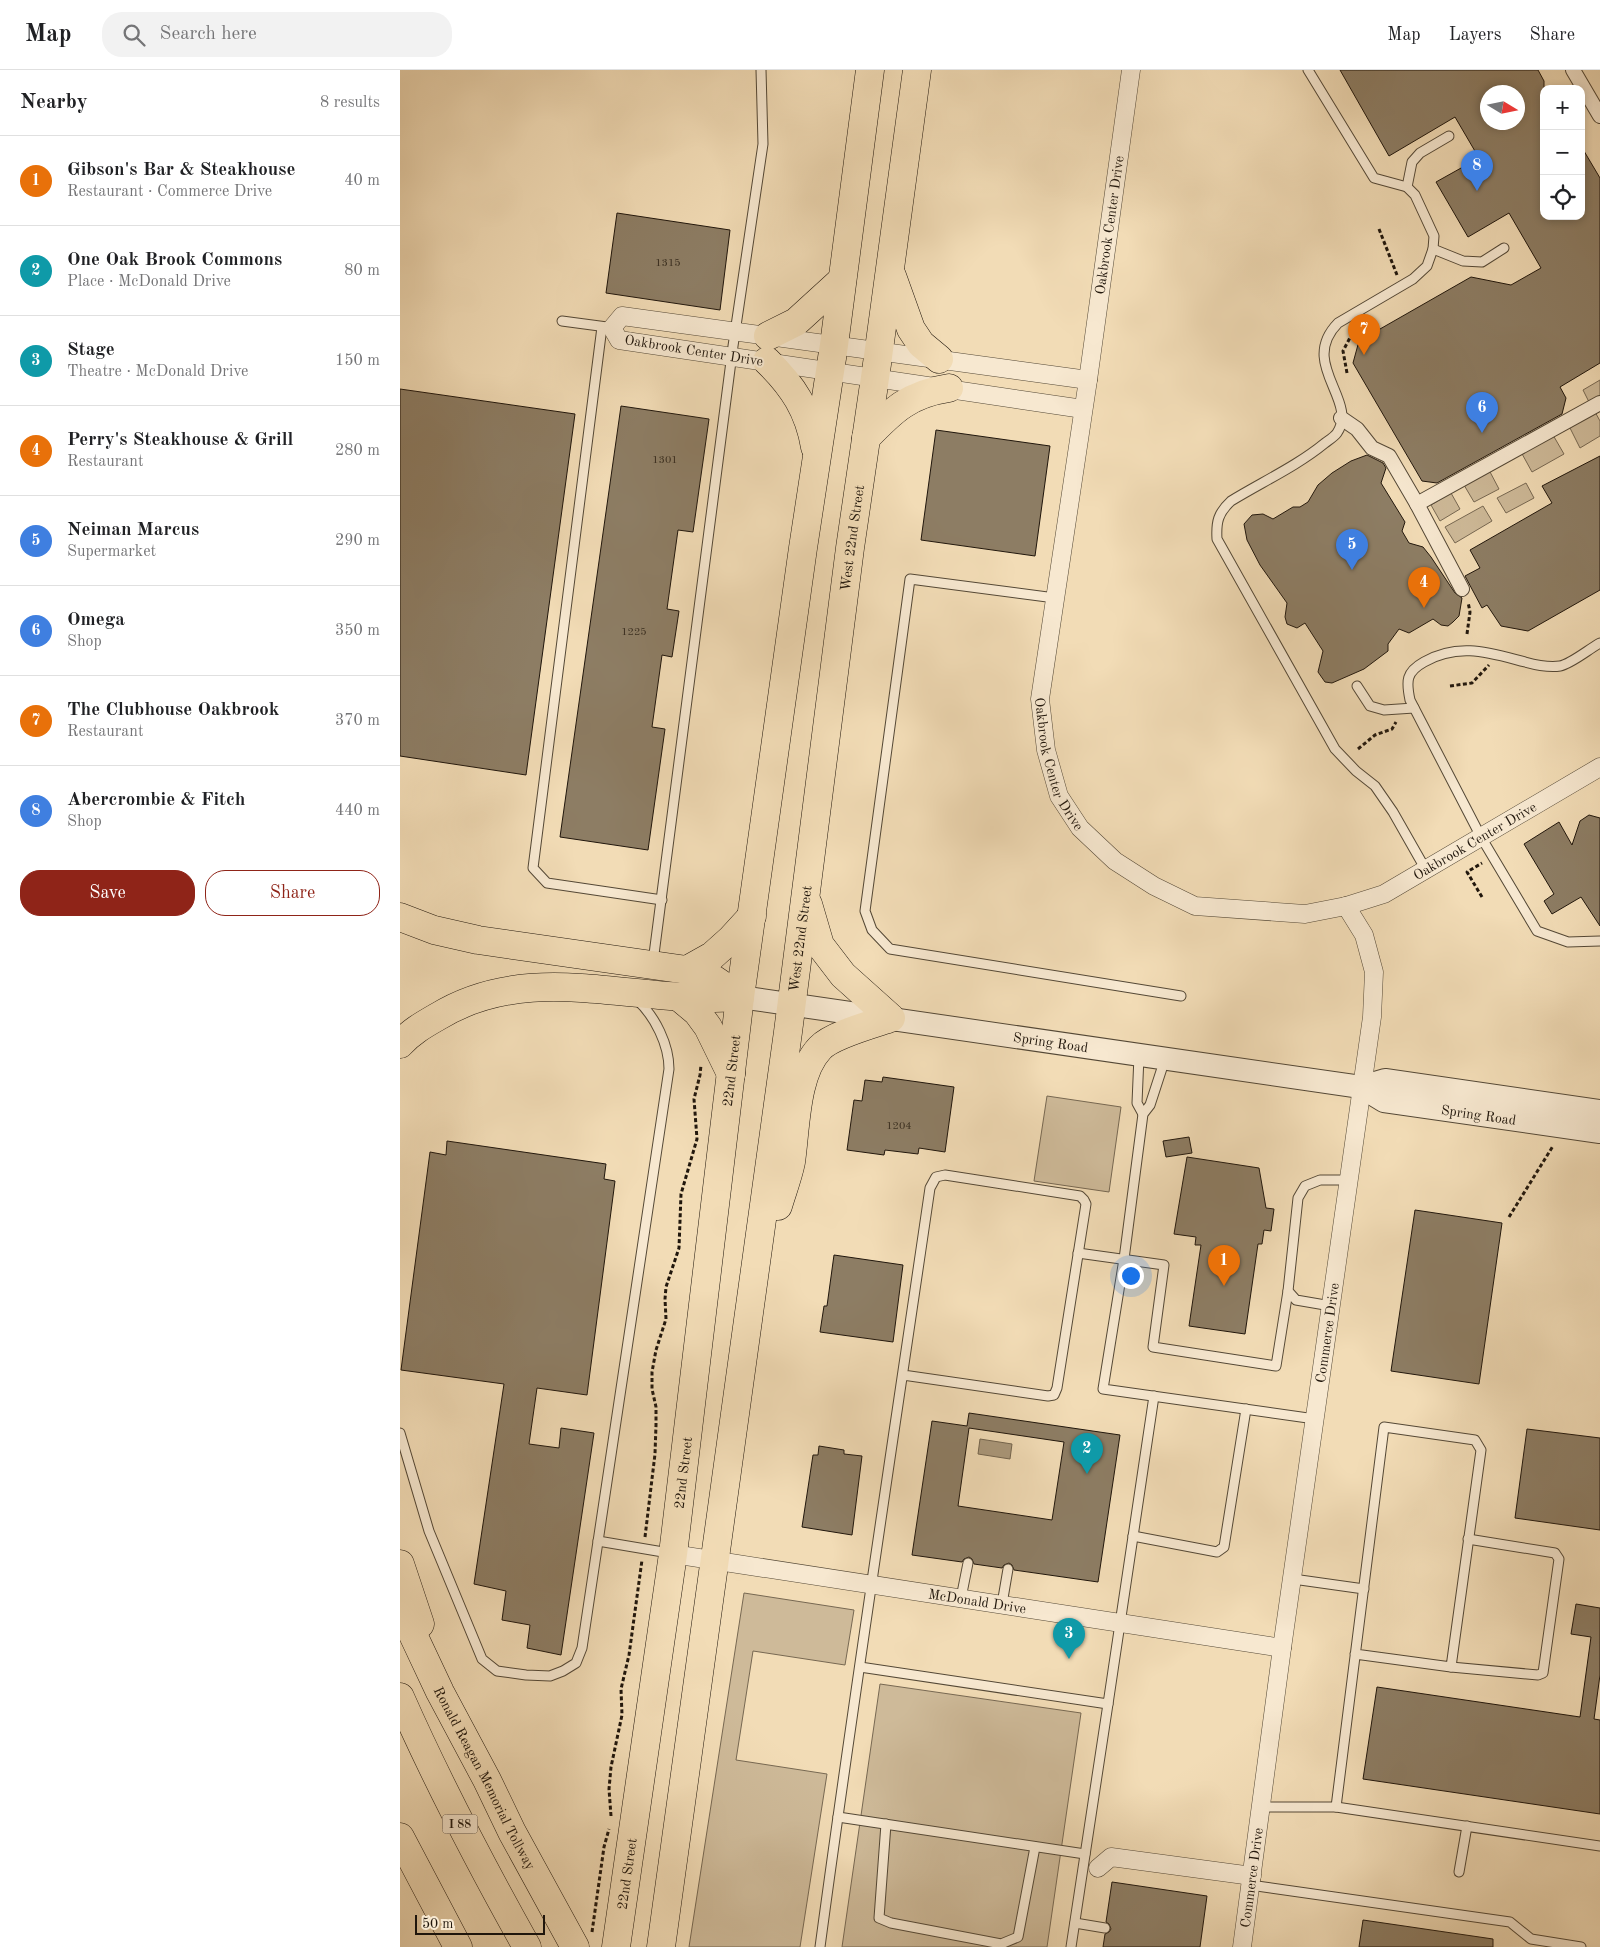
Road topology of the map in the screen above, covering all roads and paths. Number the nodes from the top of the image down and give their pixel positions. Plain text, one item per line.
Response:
1 (761, 70) edge
2 (870, 70) edge
3 (917, 70) edge
4 (1131, 70) edge
5 (1308, 70) edge
6 (1574, 70) edge
7 (1600, 116) edge
8 (1449, 136) dead end
9 (1407, 187) junction
10 (1379, 229) dead end
11 (1504, 248) dead end
12 (1433, 249) junction
13 (890, 270) junction
14 (1398, 277) dead end
15 (842, 280) junction
16 (562, 321) dead end
17 (607, 327) junction
18 (735, 331) junction
19 (767, 348) junction
20 (732, 356) junction
21 (832, 358) junction
22 (939, 360) junction
23 (877, 364) junction
24 (1088, 380) junction
25 (949, 388) junction
26 (1600, 403) edge
27 (1083, 409) junction
28 (1341, 418) junction
29 (866, 438) junction
30 (817, 459) junction
31 (1417, 504) junction
32 (1462, 589) joint
33 (1055, 598) junction
34 (1467, 634) dead end
35 (1600, 644) edge
36 (1491, 664) dead end
37 (1357, 686) dead end
38 (1450, 686) dead end
39 (1414, 708) junction
40 (1396, 722) dead end
41 (1358, 749) dead end
42 (1600, 767) edge
43 (1481, 838) junction
44 (1482, 863) dead end
45 (1426, 870) junction
46 (805, 893) junction
47 (1482, 897) dead end
48 (662, 900) junction
49 (1346, 906) junction
50 (752, 916) junction
51 (400, 917) edge
52 (1600, 941) edge
53 (653, 966) junction
54 (687, 970) junction
55 (627, 991) junction
56 (1181, 996) dead end
57 (679, 997) junction
58 (740, 997) junction
59 (791, 1004) junction
60 (891, 1018) junction
61 (400, 1044) edge
62 (1139, 1055) junction
63 (1165, 1059) junction
64 (701, 1062) dead end
65 (731, 1074) junction
66 (1362, 1087) junction
67 (1600, 1111) edge
68 (1143, 1114) junction
69 (1600, 1132) edge
70 (1553, 1146) dead end
71 (1348, 1180) junction
72 (1509, 1218) dead end
73 (760, 1232) junction
74 (1078, 1253) junction
75 (1124, 1259) junction
76 (1288, 1291) junction
77 (1330, 1306) junction
78 (903, 1375) junction
79 (1154, 1396) junction
80 (1246, 1409) junction
81 (1315, 1419) junction
82 (400, 1433) edge
83 (647, 1526) dead end
84 (1133, 1536) junction
85 (1468, 1539) junction
86 (598, 1541) junction
87 (672, 1554) junction
88 (715, 1560) junction
89 (968, 1563) dead end
90 (400, 1564) edge
91 (1008, 1569) dead end
92 (640, 1575) dead end
93 (1293, 1579) junction
94 (873, 1584) junction
95 (1364, 1589) junction
96 (961, 1598) junction
97 (1002, 1604) junction
98 (400, 1607) edge
99 (1120, 1623) junction
100 (1282, 1648) junction
101 (1355, 1654) junction
102 (860, 1667) junction
103 (1451, 1667) junction
104 (400, 1697) edge
105 (1108, 1704) junction
106 (487, 1780) junction
107 (1260, 1807) junction
108 (1336, 1807) junction
109 (838, 1817) junction
110 (886, 1824) junction
111 (1467, 1826) junction
112 (400, 1837) edge
113 (1600, 1846) edge
114 (1035, 1847) junction
115 (1085, 1854) junction
116 (1090, 1867) junction
117 (1458, 1872) dead end
118 (1251, 1881) junction
119 (1074, 1923) junction
120 (1106, 1928) dead end
121 (583, 1942) edge
122 (1530, 1943) edge
123 (458, 1947) edge
124 (527, 1947) edge
125 (616, 1947) edge
126 (661, 1947) edge
127 (820, 1947) edge
128 (1071, 1947) edge
129 (1242, 1947) edge
130 (1581, 1947) edge

1 - 18 lane
2 - 15 main road
3 - 13 main road, West 22nd Street
4 - 24 street, Oakbrook Center Drive
5 - 9 lane
6 - 7 street
8 - 9 lane
9 - 12 lane
10 - 14 path
11 - 12 lane
12 - 28 lane
13 - 22 main road
13 - 23 main road, West 22nd Street
15 - 19 main road
15 - 21 main road
16 - 17 lane
17 - 18 street, Oakbrook Center Drive
17 - 20 street, Oakbrook Center Drive
17 - 48 lane
18 - 19 street, Oakbrook Center Drive
18 - 20 lane
19 - 20 street, Oakbrook Center Drive
19 - 21 street, Oakbrook Center Drive
19 - 21 street, Oakbrook Center Drive
19 - 30 main road
20 - 48 lane
21 - 23 street, Oakbrook Center Drive
21 - 23 street, Oakbrook Center Drive
21 - 30 main road
22 - 23 street, Oakbrook Center Drive
22 - 24 street, Oakbrook Center Drive
23 - 25 street, Oakbrook Center Drive
23 - 29 main road, West 22nd Street
24 - 27 street, Oakbrook Center Drive
25 - 27 street, Oakbrook Center Drive
25 - 29 main road
26 - 31 street
27 - 33 street, Oakbrook Center Drive
28 - 31 street
28 - 45 lane
29 - 46 main road, West 22nd Street
30 - 50 main road
31 - 32 street
32 - 34 path
33 - 49 street, Oakbrook Center Drive
33 - 56 lane
35 - 39 lane
36 - 38 path
37 - 39 lane
39 - 43 lane
40 - 41 path
42 - 43 street, Oakbrook Center Drive
43 - 45 street, Oakbrook Center Drive
43 - 52 lane
44 - 47 path
45 - 49 street, Oakbrook Center Drive
46 - 59 main road, West 22nd Street
46 - 60 main road
48 - 53 lane
49 - 66 street
50 - 54 main road
50 - 58 main road
51 - 53 main road
53 - 54 main road
54 - 58 main road
55 - 57 main road
55 - 61 main road
55 - 86 lane
57 - 58 main road
57 - 65 main road
58 - 59 street, Spring Road
58 - 65 main road, 22nd Street
59 - 60 street, Spring Road
59 - 73 main road
60 - 62 street, Spring Road
60 - 73 main road
62 - 63 street, Spring Road
62 - 68 lane
63 - 66 street, Spring Road
63 - 68 lane
64 - 83 path
65 - 87 main road, 22nd Street
66 - 67 street, Spring Road
66 - 69 street, Spring Road
66 - 71 street, Commerce Drive
68 - 75 lane
70 - 72 path
71 - 76 lane
71 - 77 street, Commerce Drive
73 - 88 main road
74 - 75 lane
74 - 78 lane
74 - 78 lane
75 - 76 lane
75 - 79 lane
76 - 77 lane
77 - 81 street, Commerce Drive
78 - 94 lane
79 - 80 lane
79 - 84 lane
80 - 81 lane
80 - 84 lane
81 - 93 street, Commerce Drive
82 - 86 lane
84 - 99 lane
85 - 95 lane
85 - 103 lane
85 - 103 lane
86 - 87 lane
87 - 88 street, McDonald Drive
87 - 125 main road, 22nd Street
88 - 94 street, McDonald Drive
88 - 126 main road
89 - 96 lane
90 - 106 main road
91 - 97 lane
92 - 121 path
93 - 95 lane
93 - 100 street, Commerce Drive
94 - 96 street, McDonald Drive
94 - 102 lane
95 - 101 lane
96 - 97 street, McDonald Drive
97 - 99 street, McDonald Drive
98 - 106 main road, Ronald Reagan Memorial Tollway
99 - 100 street, McDonald Drive
99 - 105 lane
100 - 107 street, Commerce Drive
101 - 103 lane
101 - 108 lane
102 - 105 lane
102 - 109 lane
104 - 124 main road, I 88
105 - 115 lane
106 - 121 main road, Ronald Reagan Memorial Tollway
107 - 108 lane
107 - 118 street, Commerce Drive
108 - 111 lane
109 - 110 lane
109 - 127 lane
110 - 114 lane
110 - 114 lane
111 - 113 lane
111 - 117 lane
112 - 123 main road
114 - 115 lane
115 - 116 lane
116 - 118 street
116 - 119 lane
118 - 122 lane
118 - 129 street, Commerce Drive
119 - 120 lane
119 - 128 lane
122 - 130 lane

